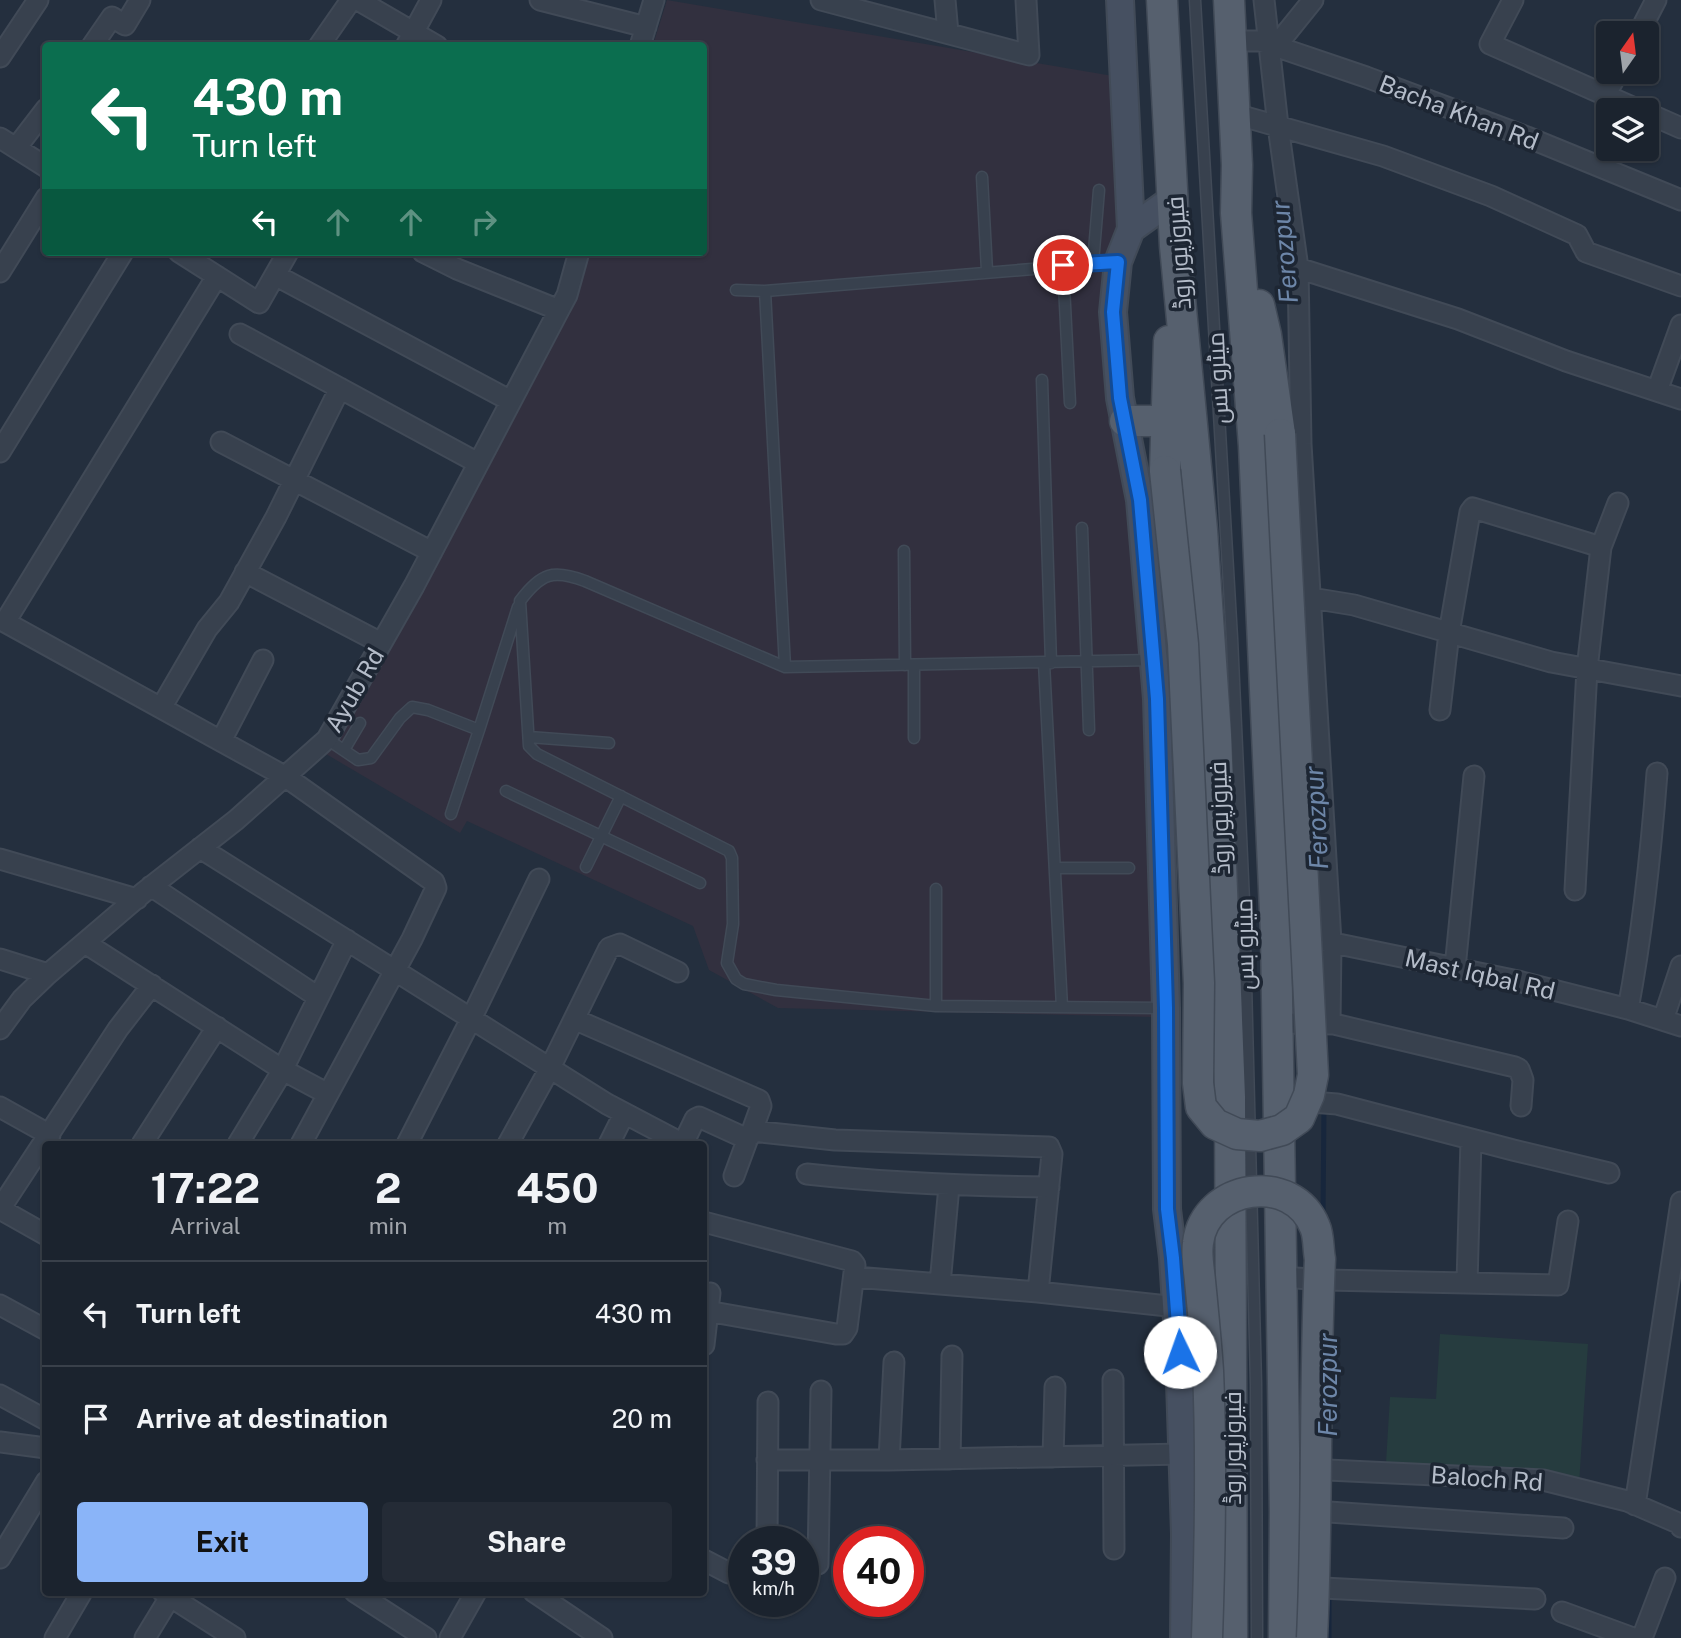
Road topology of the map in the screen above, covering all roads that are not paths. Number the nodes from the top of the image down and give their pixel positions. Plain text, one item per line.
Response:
1 (38, 0) edge
2 (140, 0) edge
3 (351, 0) edge
4 (358, 0) edge
5 (432, 0) edge
6 (540, 0) edge
7 (654, 0) edge
8 (821, 0) edge
9 (945, 0) edge
10 (1026, 0) edge
11 (1120, 0) edge
12 (1162, 0) edge
13 (1195, 0) edge
14 (1229, 0) edge
15 (1264, 0) edge
16 (1312, 0) edge
17 (1513, 0) edge
18 (1656, 0) edge
19 (865, 6) edge
20 (1645, 21) edge
21 (948, 33) junction
22 (643, 36) edge
23 (410, 38) edge
24 (1233, 41) junction
25 (95, 42) edge
26 (322, 42) edge
27 (1272, 45) junction
28 (0, 57) edge
29 (1612, 84) edge
30 (1605, 96) junction
31 (1610, 98) edge
32 (42, 113) edge
33 (1236, 114) junction
34 (1659, 118) edge
35 (1278, 127) junction
36 (1681, 128) edge
37 (8, 143) edge
38 (42, 164) edge
39 (982, 177) dead end
40 (1099, 190) dead end
41 (1174, 198) junction
42 (1681, 200) edge
43 (42, 204) edge
44 (1236, 213) junction
45 (1131, 229) junction
46 (1175, 246) junction
47 (121, 256) edge
48 (185, 256) edge
49 (286, 256) edge
50 (431, 256) edge
51 (578, 256) edge
52 (1106, 262) junction
53 (1063, 265) junction
54 (1298, 268) junction
55 (987, 271) junction
56 (0, 272) edge
57 (275, 275) junction
58 (217, 276) junction
59 (1681, 286) edge
60 (736, 290) dead end
61 (765, 290) junction
62 (559, 310) junction
63 (1681, 325) edge
64 (240, 334) dead end
65 (1042, 380) dead end
66 (340, 388) junction
67 (1657, 391) junction
68 (1681, 399) edge
69 (511, 401) junction
70 (1070, 403) dead end
71 (1125, 421) junction
72 (1166, 421) junction
73 (221, 442) dead end
74 (0, 452) edge
75 (478, 464) junction
76 (293, 481) junction
77 (1618, 503) dead end
78 (1082, 528) dead end
79 (1601, 547) junction
80 (904, 551) dead end
81 (432, 552) junction
82 (245, 572) junction
83 (1259, 595) junction
84 (1309, 597) junction
85 (520, 601) junction
86 (3, 621) edge
87 (1449, 633) junction
88 (381, 643) junction
89 (263, 660) dead end
90 (1154, 660) junction
91 (1047, 663) junction
92 (1087, 663) junction
93 (910, 665) junction
94 (785, 667) junction
95 (1587, 669) junction
96 (1681, 686) edge
97 (161, 708) junction
98 (1440, 710) dead end
99 (359, 723) dead end
100 (480, 730) junction
101 (1089, 730) dead end
102 (529, 737) junction
103 (327, 738) junction
104 (914, 738) dead end
105 (221, 741) junction
106 (609, 743) dead end
107 (344, 751) junction
108 (1657, 772) dead end
109 (1474, 776) dead end
110 (286, 777) junction
111 (506, 791) dead end
112 (621, 796) junction
113 (451, 814) dead end
114 (601, 836) junction
115 (200, 848) junction
116 (0, 859) edge
117 (586, 867) dead end
118 (1055, 867) junction
119 (1129, 868) dead end
120 (539, 879) dead end
121 (700, 883) dead end
122 (151, 886) junction
123 (936, 889) dead end
124 (1575, 890) dead end
125 (136, 900) junction
126 (1276, 933) junction
127 (347, 940) junction
128 (85, 943) junction
129 (1331, 943) junction
130 (0, 959) edge
131 (1681, 966) edge
132 (1455, 968) junction
133 (395, 971) junction
134 (678, 972) dead end
135 (48, 974) junction
136 (152, 985) junction
137 (318, 997) junction
138 (936, 1006) junction
139 (1062, 1007) junction
140 (1166, 1008) junction
141 (1628, 1009) junction
142 (471, 1019) junction
143 (574, 1019) junction
144 (1279, 1023) junction
145 (1672, 1023) edge
146 (1330, 1024) junction
147 (217, 1027) junction
148 (0, 1029) edge
149 (550, 1068) junction
150 (283, 1070) junction
151 (328, 1094) junction
152 (1279, 1100) junction
153 (1521, 1106) dead end
154 (0, 1107) edge
155 (624, 1114) junction
156 (750, 1134) junction
157 (50, 1135) junction
158 (1471, 1140) junction
159 (46, 1141) edge
160 (144, 1141) edge
161 (241, 1141) edge
162 (307, 1141) edge
163 (409, 1141) edge
164 (510, 1141) edge
165 (610, 1141) edge
166 (677, 1141) edge
167 (684, 1141) edge
168 (42, 1147) edge
169 (1609, 1172) dead end
170 (807, 1174) dead end
171 (734, 1176) dead end
172 (949, 1186) junction
173 (1049, 1187) junction
174 (1681, 1202) edge
175 (0, 1209) edge
176 (1568, 1221) dead end
177 (707, 1223) edge
178 (42, 1233) edge
179 (855, 1277) junction
180 (1282, 1277) junction
181 (1467, 1283) junction
182 (940, 1284) junction
183 (1038, 1292) junction
184 (0, 1305) edge
185 (1177, 1307) junction
186 (707, 1313) edge
187 (42, 1328) edge
188 (952, 1356) dead end
189 (894, 1362) dead end
190 (1113, 1380) dead end
191 (1055, 1387) dead end
192 (821, 1391) dead end
193 (0, 1395) edge
194 (768, 1402) dead end
195 (42, 1418) edge
196 (0, 1442) edge
197 (42, 1447) edge
198 (1182, 1454) junction
199 (1114, 1455) junction
200 (1053, 1457) junction
201 (950, 1458) junction
202 (767, 1460) junction
203 (818, 1460) junction
204 (889, 1460) junction
205 (1284, 1467) junction
206 (42, 1489) edge
207 (1635, 1505) junction
208 (1285, 1512) junction
209 (766, 1526) edge
210 (818, 1526) edge
211 (1681, 1527) edge
212 (1563, 1528) dead end
213 (1114, 1549) dead end
214 (0, 1558) edge
215 (707, 1562) edge
216 (728, 1572) edge
217 (1665, 1578) dead end
218 (1285, 1589) junction
219 (80, 1596) edge
220 (166, 1596) edge
221 (168, 1596) edge
222 (361, 1596) edge
223 (474, 1596) edge
224 (540, 1596) edge
225 (1535, 1599) dead end
226 (1562, 1612) dead end
227 (600, 1637) edge
228 (55, 1638) edge
229 (145, 1638) edge
230 (235, 1638) edge
231 (426, 1638) edge
232 (450, 1638) edge
233 (1184, 1638) edge
234 (1207, 1638) edge
235 (1232, 1638) edge
236 (1256, 1638) edge
237 (1284, 1638) edge
238 (1312, 1638) edge
239 (1633, 1638) edge
240 (1642, 1638) edge

1 - 28 street
2 - 25 street
3 - 26 street
4 - 23 street
5 - 23 street
6 - 22 street
7 - 22 street
8 - 19 street
9 - 21 street
10 - 21 street
11 - 45 street
12 - 41 main road, فیروزپور روڈ
13 - 236 lane, میٹرو بس
14 - 24 main road, فیروزپور روڈ
15 - 27 street
16 - 27 street
17 - 30 street
18 - 20 street
19 - 21 street
24 - 27 street, Bacha Khan Rd
24 - 33 main road, فیروزپور روڈ
27 - 35 street
27 - 42 street, Bacha Khan Rd
29 - 30 street
30 - 31 street
32 - 37 street
33 - 35 street
33 - 44 main road, فیروزپور روڈ
34 - 36 street
35 - 54 street
35 - 59 street
37 - 38 street
39 - 55 lane
40 - 52 lane
41 - 45 street
41 - 46 main road, فیروزپور روڈ
43 - 56 street
44 - 72 main road, bridge
44 - 83 main road, فیروزپور روڈ
45 - 52 street
46 - 72 main road
46 - 235 main road, فیروزپور روڈ
47 - 74 street
48 - 58 street
49 - 57 street
50 - 62 street
51 - 62 street, Ayub Rd
52 - 53 lane
52 - 71 street
53 - 55 lane
53 - 70 lane
54 - 67 street
54 - 84 street
55 - 61 lane
57 - 58 street
57 - 69 street
58 - 86 street
60 - 61 lane
61 - 94 lane
62 - 69 street, Ayub Rd
63 - 67 street
64 - 66 street
65 - 91 lane
66 - 75 street
66 - 76 street
67 - 68 street
69 - 75 street, Ayub Rd
71 - 72 main road
71 - 90 street
73 - 76 street
75 - 81 street, Ayub Rd
76 - 81 street
76 - 82 street
77 - 79 street
78 - 92 lane
79 - 87 street
79 - 95 street
80 - 93 lane
81 - 88 street, Ayub Rd
82 - 88 street
82 - 97 street
83 - 84 street
83 - 126 main road, فیروزپور روڈ
84 - 87 street
84 - 129 street
85 - 94 lane
85 - 100 lane
85 - 102 lane
86 - 97 street
87 - 95 street
87 - 98 street
88 - 103 street, Ayub Rd
89 - 105 street
90 - 92 lane
90 - 140 street
91 - 92 lane
91 - 93 lane
91 - 118 lane
92 - 101 lane
93 - 94 lane
93 - 104 lane
95 - 96 street
95 - 124 street
97 - 105 street
99 - 107 lane
100 - 107 lane
100 - 113 lane
102 - 106 lane
102 - 112 lane
103 - 107 lane
103 - 110 street, Ayub Rd
105 - 110 street
108 - 141 street
109 - 132 street
110 - 115 street, Ayub Rd
110 - 133 street
111 - 114 lane
112 - 114 lane
112 - 138 lane
114 - 117 lane
114 - 121 lane
115 - 122 street, Ayub Rd
115 - 127 street
116 - 125 street
118 - 119 lane
118 - 139 lane
120 - 142 street
122 - 125 street, Ayub Rd
122 - 137 street
123 - 138 lane
125 - 128 street, Ayub Rd
126 - 129 street, Mast Iqbal Rd
126 - 144 main road, فیروزپور روڈ
127 - 133 street
127 - 137 street
128 - 135 street, Ayub Rd
128 - 136 street
129 - 132 street, Mast Iqbal Rd
129 - 146 street
130 - 135 street
131 - 145 street
132 - 141 street, Mast Iqbal Rd
133 - 142 street
133 - 151 street
134 - 143 street
135 - 148 street, Ayub Rd
136 - 147 street
136 - 157 street
137 - 150 street
138 - 139 lane
139 - 140 lane
140 - 185 street
141 - 145 street, Mast Iqbal Rd
142 - 149 street
142 - 163 street
143 - 149 street
143 - 156 street
144 - 146 street
144 - 152 main road, فیروزپور روڈ
146 - 153 street
147 - 150 street
147 - 160 street
149 - 155 street
149 - 164 street
150 - 151 street
150 - 161 street
151 - 162 street
152 - 158 street
152 - 180 main road, فیروزپور روڈ
154 - 157 street
155 - 165 street
155 - 166 street
156 - 167 street
156 - 171 street
156 - 173 street
157 - 159 street
158 - 169 street
158 - 181 street
168 - 175 street
170 - 172 street
172 - 173 street
172 - 182 street
173 - 183 street
174 - 207 street
175 - 178 street
176 - 181 street
177 - 179 street
179 - 182 street
179 - 186 street
180 - 181 street
180 - 205 main road, فیروزپور روڈ
182 - 183 street
183 - 185 street
184 - 187 street
185 - 198 street
188 - 201 street
189 - 204 street
190 - 199 street
191 - 200 street
192 - 203 street
193 - 195 street
194 - 202 street
196 - 197 street
198 - 199 street
198 - 233 street
199 - 200 street
199 - 213 street
200 - 201 street
201 - 204 street
202 - 203 street
202 - 209 street
203 - 204 street
203 - 210 street
205 - 207 street, Baloch Rd
205 - 208 main road, فیروزپور روڈ
206 - 214 street
207 - 211 street, Baloch Rd
208 - 212 street
208 - 218 main road, فیروزپور روڈ
215 - 216 street
217 - 240 street
218 - 225 street
218 - 237 main road, فیروزپور روڈ
219 - 228 street
220 - 229 street
221 - 230 street
222 - 231 street
223 - 232 street
224 - 227 street
226 - 239 street
234 - 238 main road, bridge

